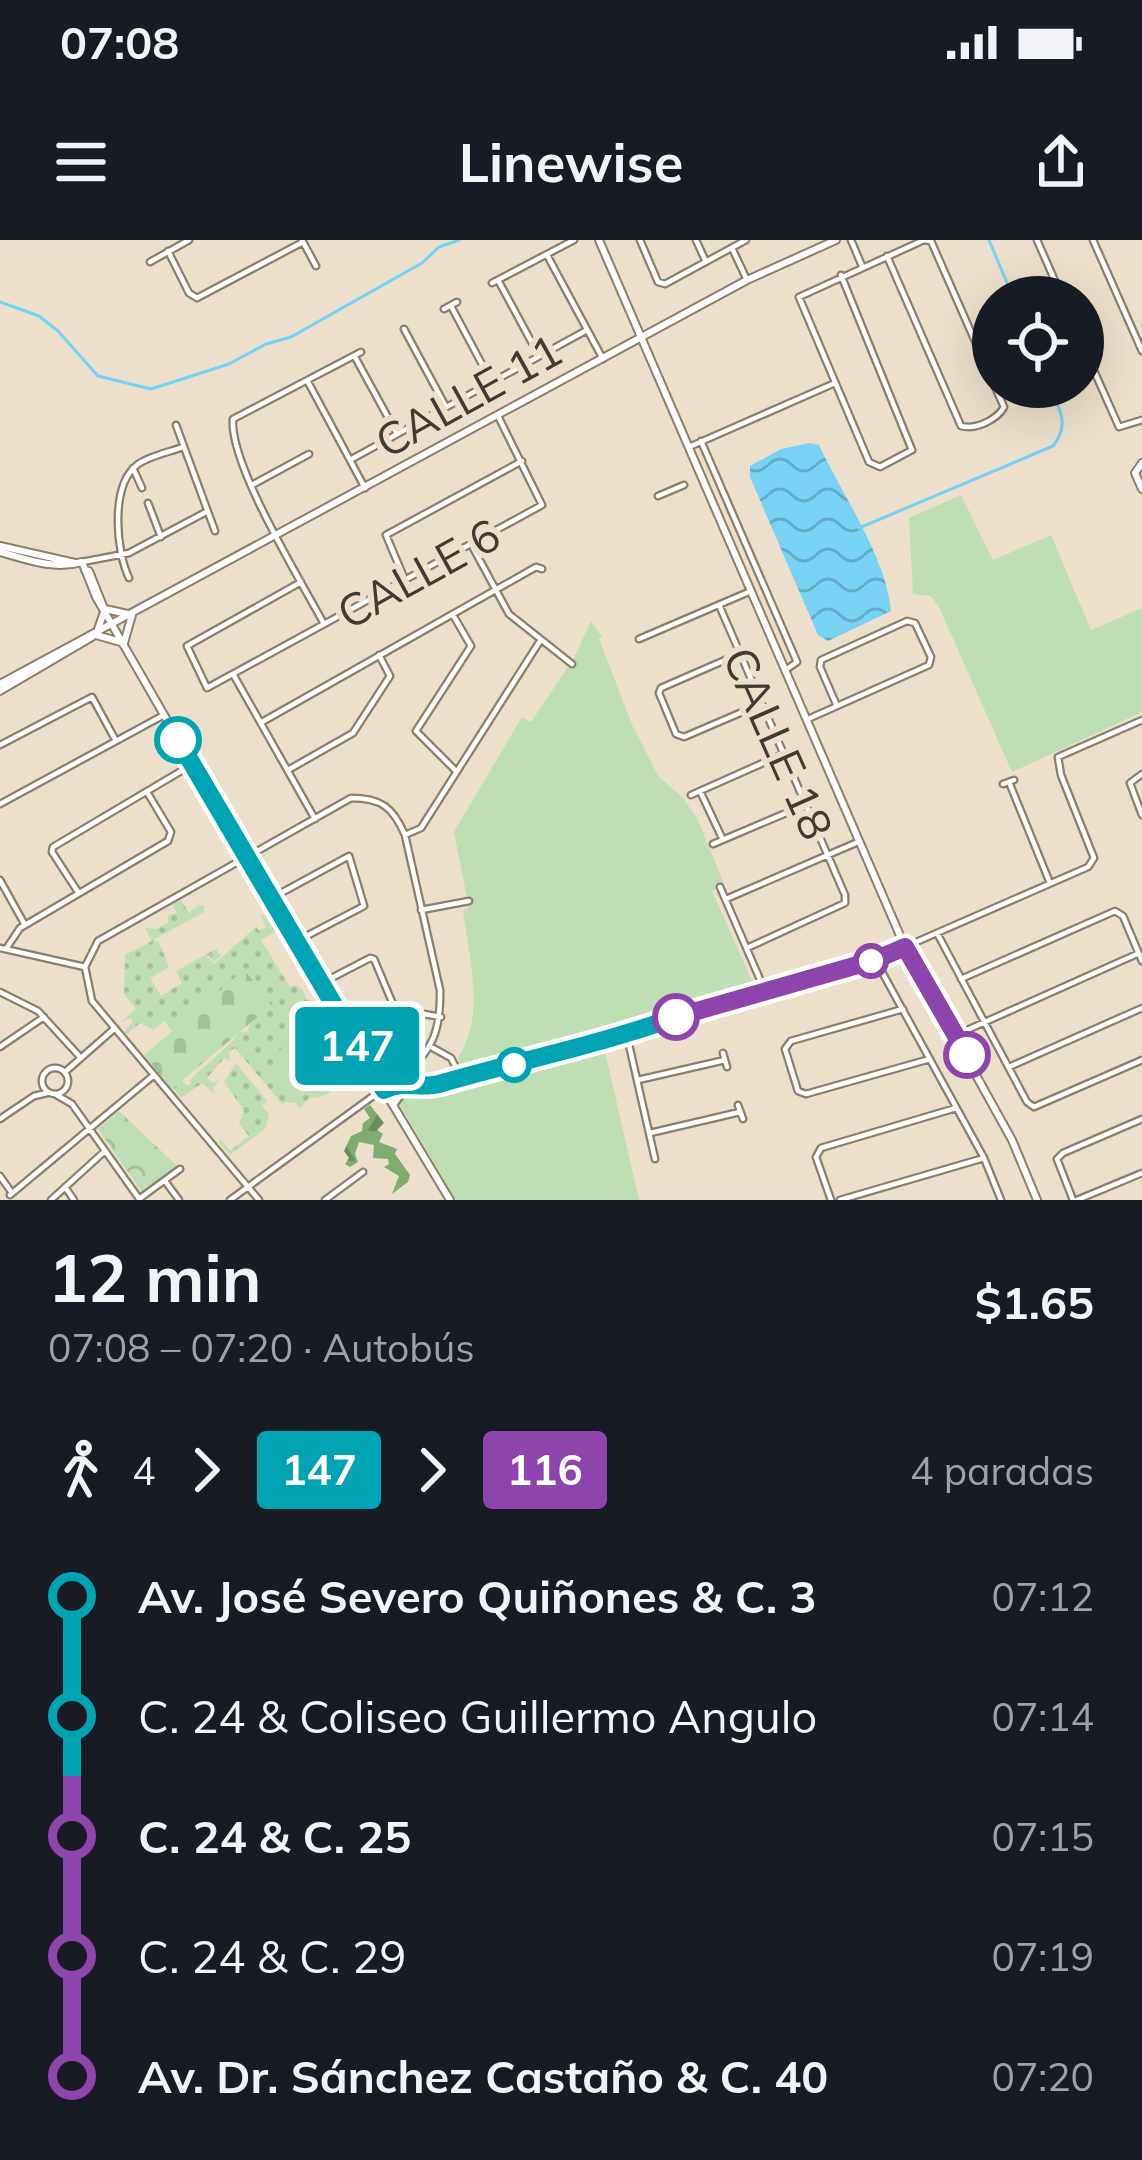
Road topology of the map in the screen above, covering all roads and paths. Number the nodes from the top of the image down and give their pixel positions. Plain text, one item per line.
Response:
1 (189, 240) edge
2 (574, 240) edge
3 (599, 240) edge
4 (640, 240) edge
5 (696, 240) edge
6 (746, 240) edge
7 (836, 240) edge
8 (851, 240) edge
9 (924, 240) edge
10 (1037, 240) edge
11 (1093, 240) edge
12 (303, 241) edge
13 (732, 248) junction
14 (168, 251) junction
15 (547, 254) junction
16 (886, 256) junction
17 (150, 262) dead end
18 (706, 262) junction
19 (316, 266) dead end
20 (862, 266) junction
21 (841, 274) junction
22 (1052, 276) edge
23 (747, 280) junction
24 (450, 305) dead end
25 (404, 329) dead end
26 (587, 330) junction
27 (972, 335) edge
28 (642, 338) junction
29 (1142, 351) edge
30 (540, 356) junction
31 (603, 359) junction
32 (308, 382) junction
33 (492, 382) junction
34 (835, 382) junction
35 (1104, 393) edge
36 (446, 407) junction
37 (1003, 408) edge
38 (498, 416) junction
39 (1142, 419) edge
40 (176, 425) dead end
41 (397, 434) junction
42 (701, 441) junction
43 (183, 447) junction
44 (689, 447) junction
45 (309, 454) dead end
46 (350, 460) junction
47 (523, 461) junction
48 (1142, 463) edge
49 (133, 468) junction
50 (252, 484) junction
51 (684, 485) dead end
52 (142, 488) dead end
53 (365, 488) junction
54 (1142, 489) edge
55 (658, 496) dead end
56 (148, 503) dead end
57 (206, 512) junction
58 (215, 531) dead end
59 (277, 536) junction
60 (161, 538) junction
61 (471, 544) junction
62 (0, 549) edge
63 (119, 553) junction
64 (80, 565) junction
65 (542, 569) dead end
66 (129, 578) dead end
67 (405, 580) junction
68 (301, 582) junction
69 (495, 590) junction
70 (751, 591) junction
71 (719, 605) junction
72 (104, 608) junction
73 (452, 614) junction
74 (132, 615) junction
75 (324, 624) junction
76 (114, 626) junction
77 (94, 636) junction
78 (639, 639) dead end
79 (540, 641) junction
80 (124, 644) junction
81 (740, 654) junction
82 (380, 655) junction
83 (572, 664) dead end
84 (785, 670) junction
85 (233, 674) junction
86 (0, 688) edge
87 (761, 704) junction
88 (837, 706) junction
89 (164, 715) junction
90 (806, 720) junction
91 (1142, 720) edge
92 (262, 722) junction
93 (116, 741) junction
94 (0, 745) edge
95 (783, 754) junction
96 (193, 764) junction
97 (288, 770) junction
98 (456, 771) junction
99 (1142, 774) edge
100 (1008, 782) dead end
101 (700, 790) junction
102 (147, 791) junction
103 (691, 795) dead end
104 (0, 804) edge
105 (805, 805) junction
106 (1142, 815) edge
107 (315, 819) junction
108 (405, 835) junction
109 (726, 839) junction
110 (859, 841) junction
111 (713, 844) dead end
112 (828, 854) junction
113 (246, 858) junction
114 (0, 880) edge
115 (1051, 883) junction
116 (720, 887) dead end
117 (78, 892) junction
118 (270, 899) junction
119 (726, 899) junction
120 (469, 901) dead end
121 (421, 910) junction
122 (25, 925) junction
123 (937, 933) junction
124 (295, 942) junction
125 (905, 947) junction
126 (747, 948) junction
127 (3, 949) edge
128 (1140, 957) edge
129 (875, 960) junction
130 (85, 967) junction
131 (961, 979) junction
132 (320, 984) junction
133 (0, 992) edge
134 (766, 992) junction
135 (1142, 1008) edge
136 (903, 1009) junction
137 (44, 1017) junction
138 (441, 1017) junction
139 (983, 1021) junction
140 (115, 1028) junction
141 (627, 1035) junction
142 (956, 1035) junction
143 (0, 1047) edge
144 (433, 1047) junction
145 (81, 1058) junction
146 (930, 1059) junction
147 (725, 1060) dead end
148 (1142, 1060) edge
149 (1009, 1067) junction
150 (65, 1072) junction
151 (154, 1075) junction
152 (402, 1076) dead end
153 (461, 1077) junction
154 (638, 1079) junction
155 (43, 1080) junction
156 (449, 1080) junction
157 (68, 1082) junction
158 (429, 1086) junction
159 (383, 1089) junction
160 (52, 1093) junction
161 (34, 1096) junction
162 (72, 1104) junction
163 (393, 1106) junction
164 (956, 1108) junction
165 (740, 1112) dead end
166 (0, 1119) edge
167 (1142, 1119) edge
168 (89, 1129) junction
169 (650, 1132) junction
170 (105, 1151) junction
171 (984, 1158) junction
172 (656, 1160) dead end
173 (180, 1169) dead end
174 (363, 1172) dead end
175 (1142, 1173) edge
176 (0, 1176) edge
177 (164, 1181) junction
178 (65, 1187) junction
179 (248, 1187) junction
180 (51, 1200) edge
181 (74, 1200) edge
182 (139, 1200) edge
183 (179, 1200) edge
184 (230, 1200) edge
185 (259, 1200) edge
186 (325, 1200) edge
187 (449, 1200) edge
188 (831, 1200) edge
189 (840, 1200) edge
190 (1001, 1200) edge
191 (1036, 1200) edge
192 (1075, 1200) edge

1 - 14 street
2 - 15 street
3 - 28 street
4 - 18 street
5 - 18 street
6 - 13 street
7 - 23 street
8 - 20 street
9 - 16 street
9 - 27 street
10 - 22 street
11 - 29 street
12 - 14 street
12 - 19 street
13 - 18 street
13 - 23 street
14 - 17 street
15 - 26 street
15 - 30 street
16 - 20 street
16 - 37 street
20 - 21 street
21 - 34 street
21 - 34 street
23 - 28 street
24 - 33 street
25 - 36 street
26 - 30 street, CALLE 11
26 - 31 street
28 - 31 street
28 - 44 street
30 - 33 street, CALLE 11
31 - 38 street
32 - 41 street
32 - 46 street
32 - 50 street
33 - 36 street, CALLE 11
34 - 42 street
35 - 39 street
36 - 41 street, CALLE 11
38 - 47 street, CALLE 6
38 - 53 street
40 - 43 street
41 - 46 street, CALLE 11
42 - 44 street
42 - 84 street
43 - 49 street
43 - 57 street
44 - 70 street
45 - 50 street
46 - 53 street
47 - 61 street, CALLE 6
47 - 67 street
48 - 54 street
49 - 52 street
49 - 63 street
50 - 59 street
51 - 55 street
53 - 59 street
56 - 60 street
57 - 58 street
57 - 60 street
59 - 68 street
59 - 74 street
60 - 63 street
61 - 67 street, CALLE 6
61 - 69 street
62 - 64 street
63 - 64 street
63 - 66 street
64 - 72 street
65 - 69 street
67 - 75 street, CALLE 6
68 - 75 street
68 - 85 street, CALLE 6
69 - 73 street
69 - 79 street
70 - 71 street
70 - 84 street
71 - 78 street
71 - 81 street, CALLE 18
72 - 74 street
72 - 76 street
72 - 77 street
73 - 82 street
73 - 98 street
74 - 76 street
74 - 80 street
75 - 85 street, CALLE 6
76 - 77 street
76 - 80 street
77 - 80 street
77 - 86 street
79 - 83 street
79 - 98 street
80 - 89 street
81 - 87 street, CALLE 18
81 - 87 street
82 - 92 street
82 - 97 street
84 - 90 street
85 - 92 street
87 - 95 street, CALLE 18
88 - 88 street
88 - 90 street
89 - 93 street
89 - 96 street
90 - 110 street
91 - 115 street
92 - 97 street
93 - 94 street
93 - 104 street
95 - 101 street
95 - 105 street, CALLE 18
96 - 102 street
96 - 113 street
97 - 107 street
98 - 108 street
99 - 106 street
100 - 115 street
101 - 103 street
101 - 109 street
102 - 117 street
102 - 117 street
105 - 109 street
105 - 112 street, CALLE 18
107 - 108 street
107 - 113 street
108 - 121 street
109 - 111 street
110 - 112 street
110 - 125 street
112 - 119 street
112 - 126 street, CALLE 18
113 - 118 street
113 - 130 street
114 - 122 street
115 - 123 street
116 - 119 street
117 - 122 street
118 - 124 street
118 - 124 street
119 - 126 street
120 - 121 street
121 - 138 street
122 - 127 street
123 - 125 street
123 - 131 street
124 - 132 street
125 - 129 street
125 - 142 street
126 - 134 street
127 - 130 street
128 - 131 street
128 - 139 street
129 - 134 street
129 - 136 street
130 - 140 street
131 - 139 street
132 - 138 street
132 - 159 street
133 - 137 street
134 - 141 street
135 - 149 street
136 - 146 street
136 - 146 street
137 - 143 street
137 - 145 street
138 - 144 street
139 - 142 street
139 - 149 street
140 - 145 street
140 - 151 street
141 - 153 street
141 - 154 street
142 - 191 street
144 - 152 street
144 - 153 street
145 - 150 street
146 - 164 street
147 - 154 street
148 - 149 street
150 - 155 street
150 - 157 street
151 - 168 street
151 - 179 street
153 - 156 street
154 - 169 street
155 - 160 street
155 - 161 street
156 - 158 street
156 - 159 street
157 - 160 street
157 - 162 street
158 - 159 street
158 - 163 street
159 - 163 street
159 - 179 street
160 - 161 street
160 - 162 street
161 - 166 street
162 - 168 street
163 - 187 street
164 - 171 street
164 - 188 street
165 - 169 street
167 - 192 street
168 - 170 street
168 - 176 street
169 - 172 street
170 - 178 street
170 - 182 street
171 - 189 street
171 - 190 street
173 - 177 street
174 - 186 street
175 - 192 street
177 - 182 street
177 - 183 street
178 - 180 street
178 - 181 street
179 - 184 street
179 - 185 street

